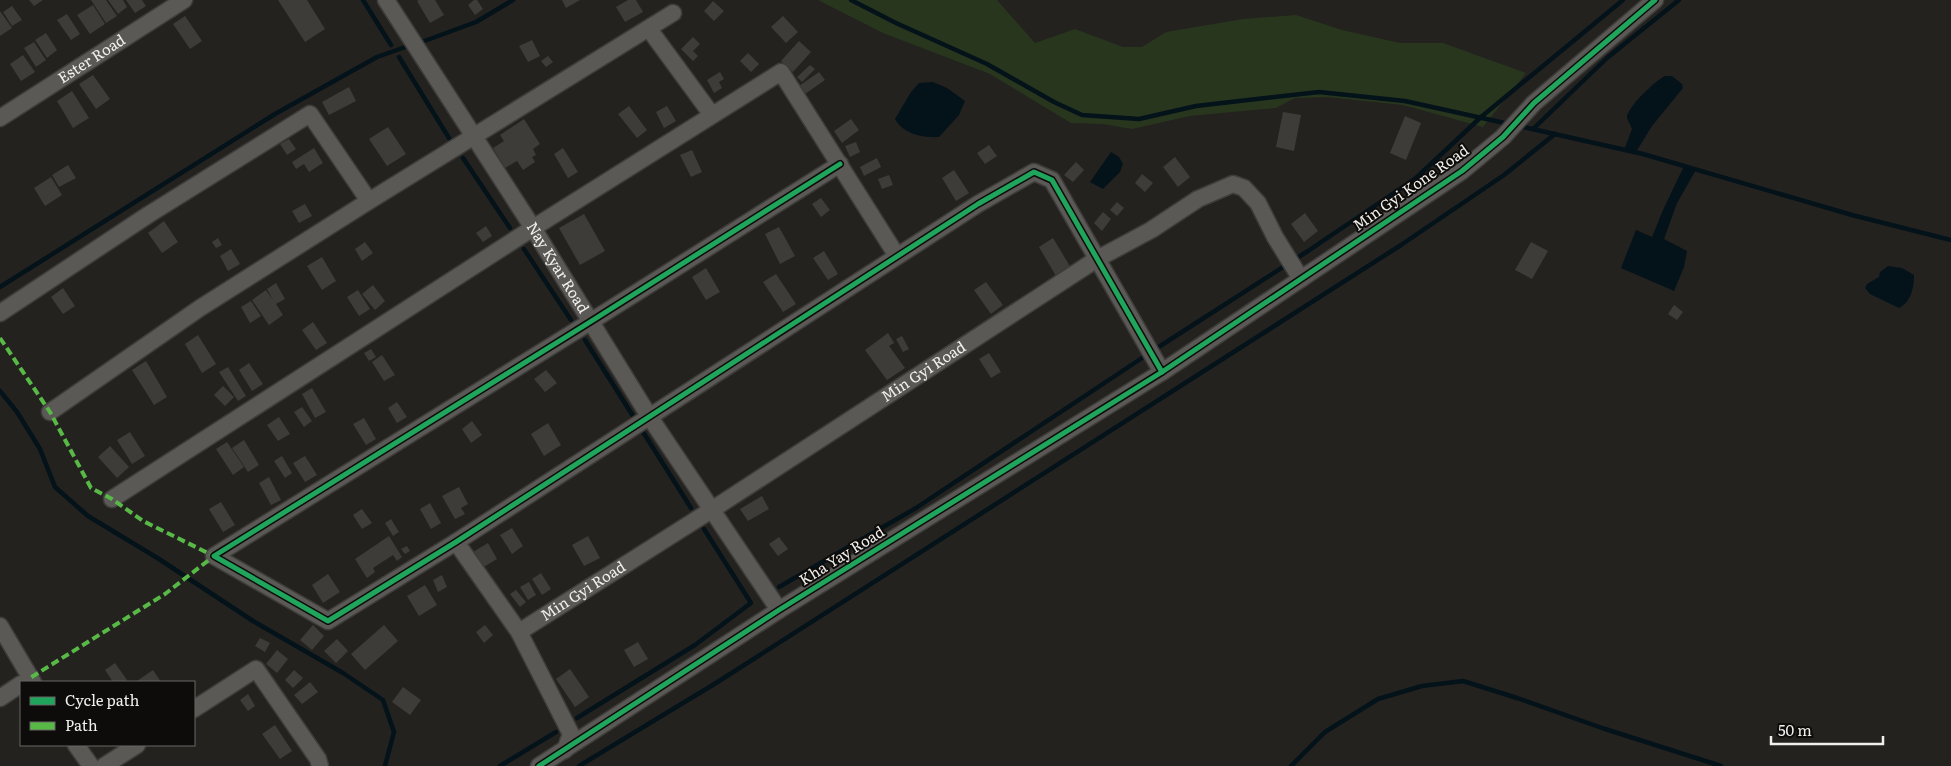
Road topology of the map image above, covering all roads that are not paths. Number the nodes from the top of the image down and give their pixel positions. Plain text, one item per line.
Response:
1 (184, 0) edge
2 (386, 0) edge
3 (1655, 0) edge
4 (673, 13) dead end
5 (649, 29) junction
6 (712, 115) junction
7 (0, 118) edge
8 (473, 137) junction
9 (840, 164) junction
10 (369, 201) junction
11 (533, 228) junction
12 (897, 256) junction
13 (1096, 259) junction
14 (1301, 279) junction
15 (0, 313) edge
16 (590, 322) junction
17 (1162, 372) junction
18 (50, 412) dead end
19 (649, 416) junction
20 (112, 498) dead end
21 (712, 509) junction
22 (456, 542) junction
23 (779, 610) junction
24 (0, 626) edge
25 (519, 632) junction
26 (27, 681) edge
27 (20, 686) edge
28 (0, 698) edge
29 (195, 707) edge
30 (77, 746) edge
31 (135, 746) edge
32 (565, 750) junction
33 (315, 764) edge
34 (90, 766) edge
35 (104, 766) edge
36 (539, 766) edge

1 - 7 street, Ester Road
2 - 8 street, Nay Kyar Road
3 - 14 street, Min Gyi Kone Road
4 - 5 street
5 - 6 street
5 - 8 street
6 - 9 street
6 - 11 street
8 - 10 street
8 - 11 street, Nay Kyar Road
9 - 12 street
9 - 16 street
10 - 15 street
10 - 18 street
11 - 16 street, Nay Kyar Road
11 - 20 street
12 - 13 street
12 - 19 street
13 - 14 street, Min Gyi Road
13 - 17 street
13 - 21 street, Min Gyi Road
14 - 17 street, Min Gyi Kone Road
16 - 19 street, Nay Kyar Road
16 - 22 street
17 - 23 street, Kha Yay Road
19 - 21 street, Nay Kyar Road
19 - 22 street
21 - 23 street, Nay Kyar Road
21 - 25 street, Min Gyi Road
22 - 25 street
23 - 32 street, Kha Yay Road
24 - 26 street
25 - 32 street
27 - 28 street
29 - 33 street
30 - 34 street
31 - 35 street
32 - 36 street, Kha Yay Road

